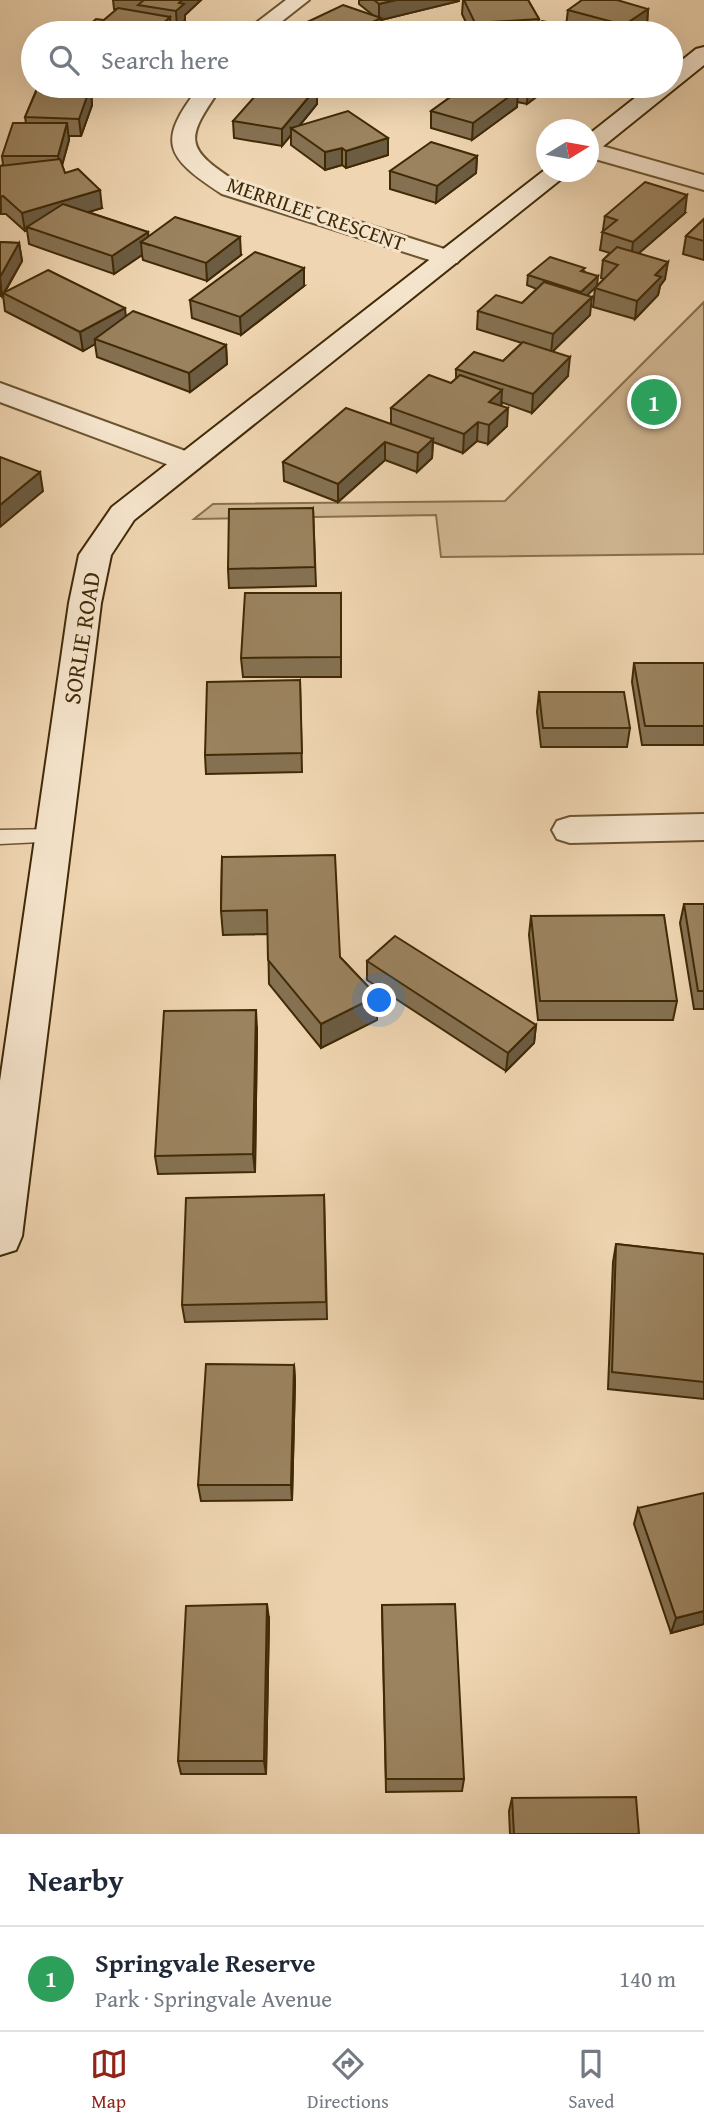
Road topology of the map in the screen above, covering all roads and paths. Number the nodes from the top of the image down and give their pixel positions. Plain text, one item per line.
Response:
1 (299, 0) edge
2 (270, 21) edge
3 (704, 54) edge
4 (683, 71) edge
5 (201, 98) edge
6 (649, 98) edge
7 (599, 140) edge
8 (599, 151) edge
9 (545, 182) edge
10 (704, 183) edge
11 (448, 258) junction
12 (0, 392) edge
13 (188, 462) junction
14 (704, 827) edge
15 (570, 830) dead end
16 (54, 836) junction
17 (0, 837) edge
18 (0, 1236) edge

1 - 2 street
3 - 4 street
5 - 11 street, MERRILEE CRESCENT
6 - 7 street
8 - 10 street
9 - 11 street, SORLIE ROAD
11 - 13 street, SORLIE ROAD
12 - 13 street
13 - 16 street, SORLIE ROAD
14 - 15 street
16 - 17 lane
16 - 18 street, SORLIE ROAD

